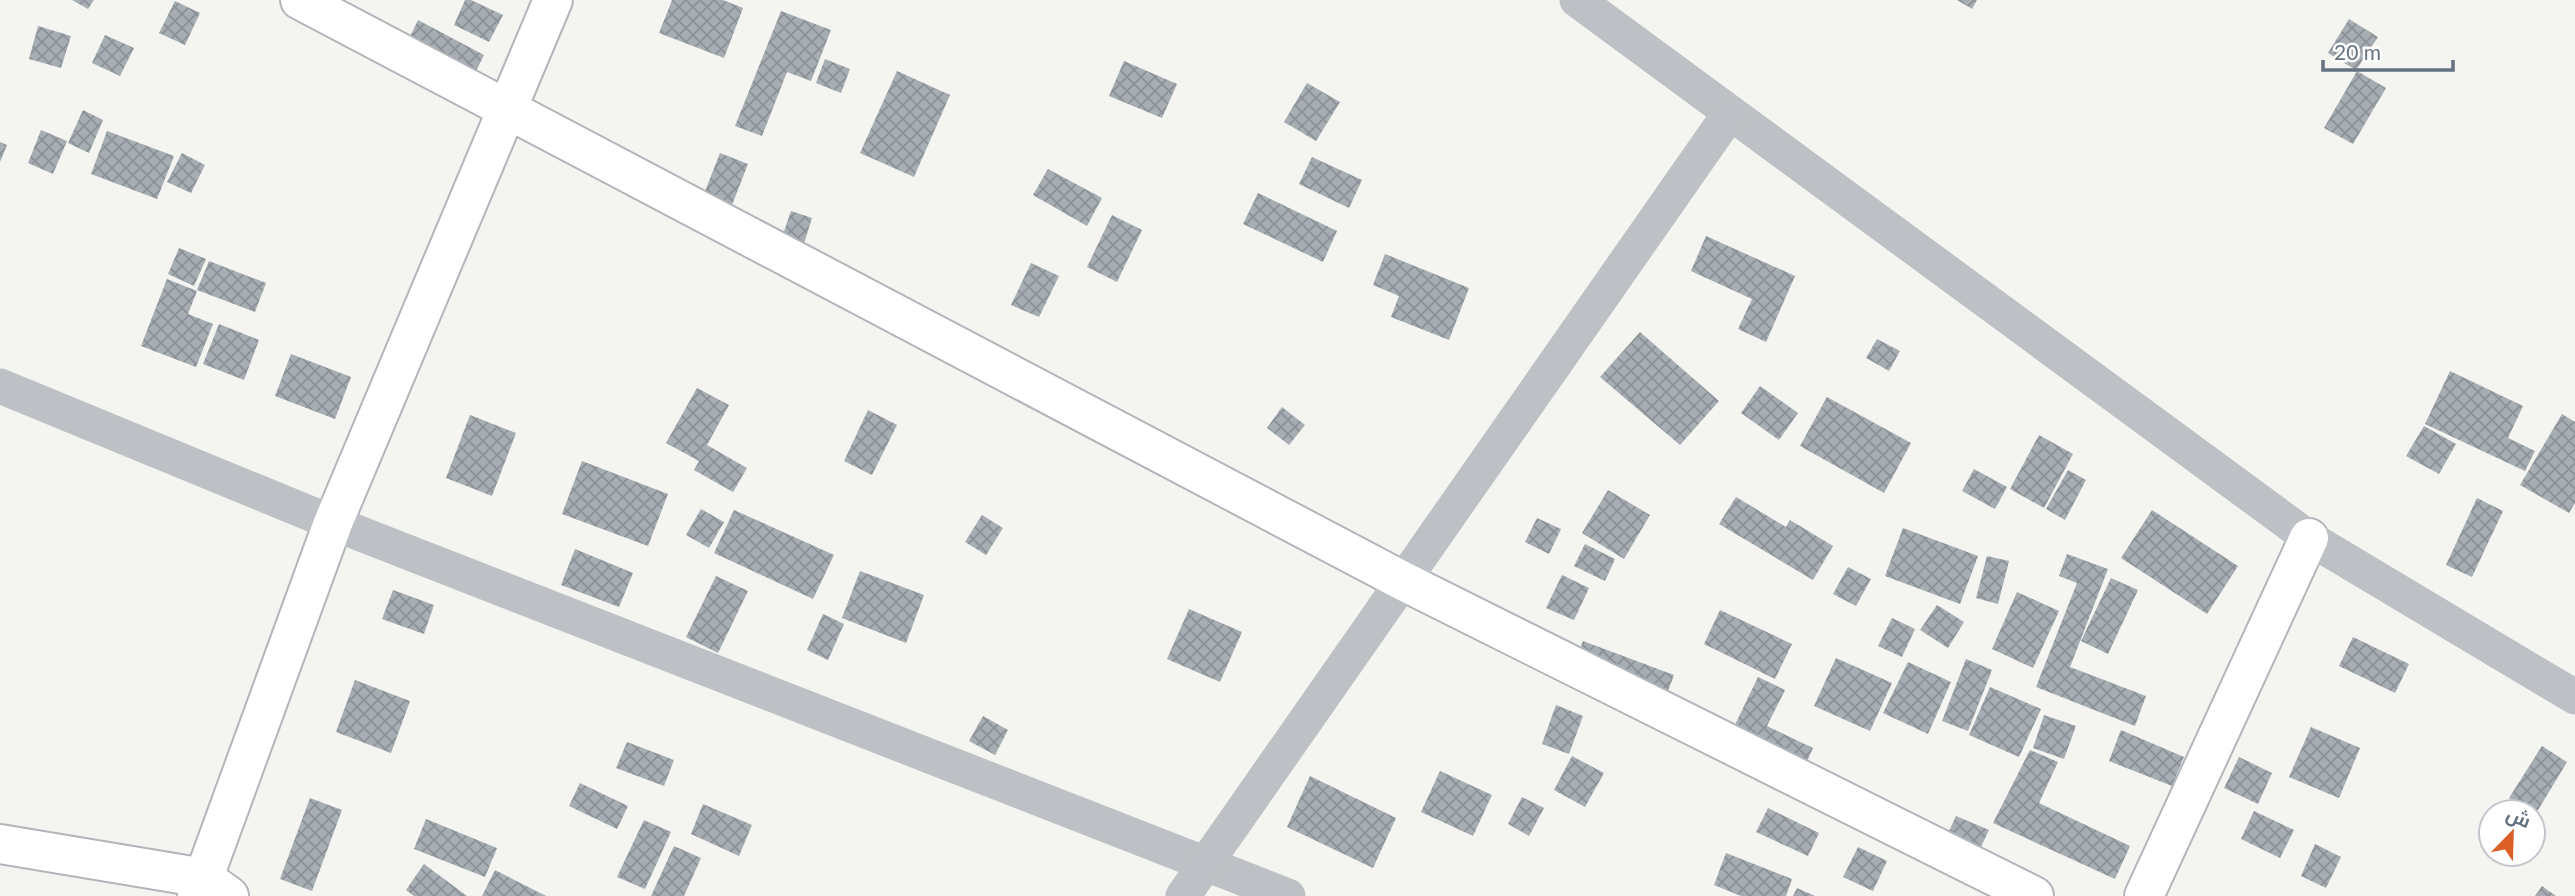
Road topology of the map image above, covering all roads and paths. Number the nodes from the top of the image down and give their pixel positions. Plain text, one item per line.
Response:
1 (300, 0) edge
2 (553, 0) edge
3 (1577, 0) edge
4 (508, 108) junction
5 (1730, 113) junction
6 (0, 386) edge
7 (333, 523) junction
8 (2309, 538) junction
9 (1403, 581) junction
10 (2575, 697) edge
11 (0, 844) edge
12 (1206, 863) junction
13 (210, 890) edge
14 (1183, 896) edge
15 (1288, 896) edge
16 (2034, 896) edge
17 (2144, 896) edge

1 - 4 street
2 - 4 street
3 - 5 street
4 - 7 street
4 - 9 street
5 - 8 street
5 - 9 street
6 - 7 street
7 - 12 street
7 - 13 street
8 - 10 street
8 - 17 street
9 - 12 street
9 - 16 street
11 - 13 street
12 - 14 street
12 - 15 street

